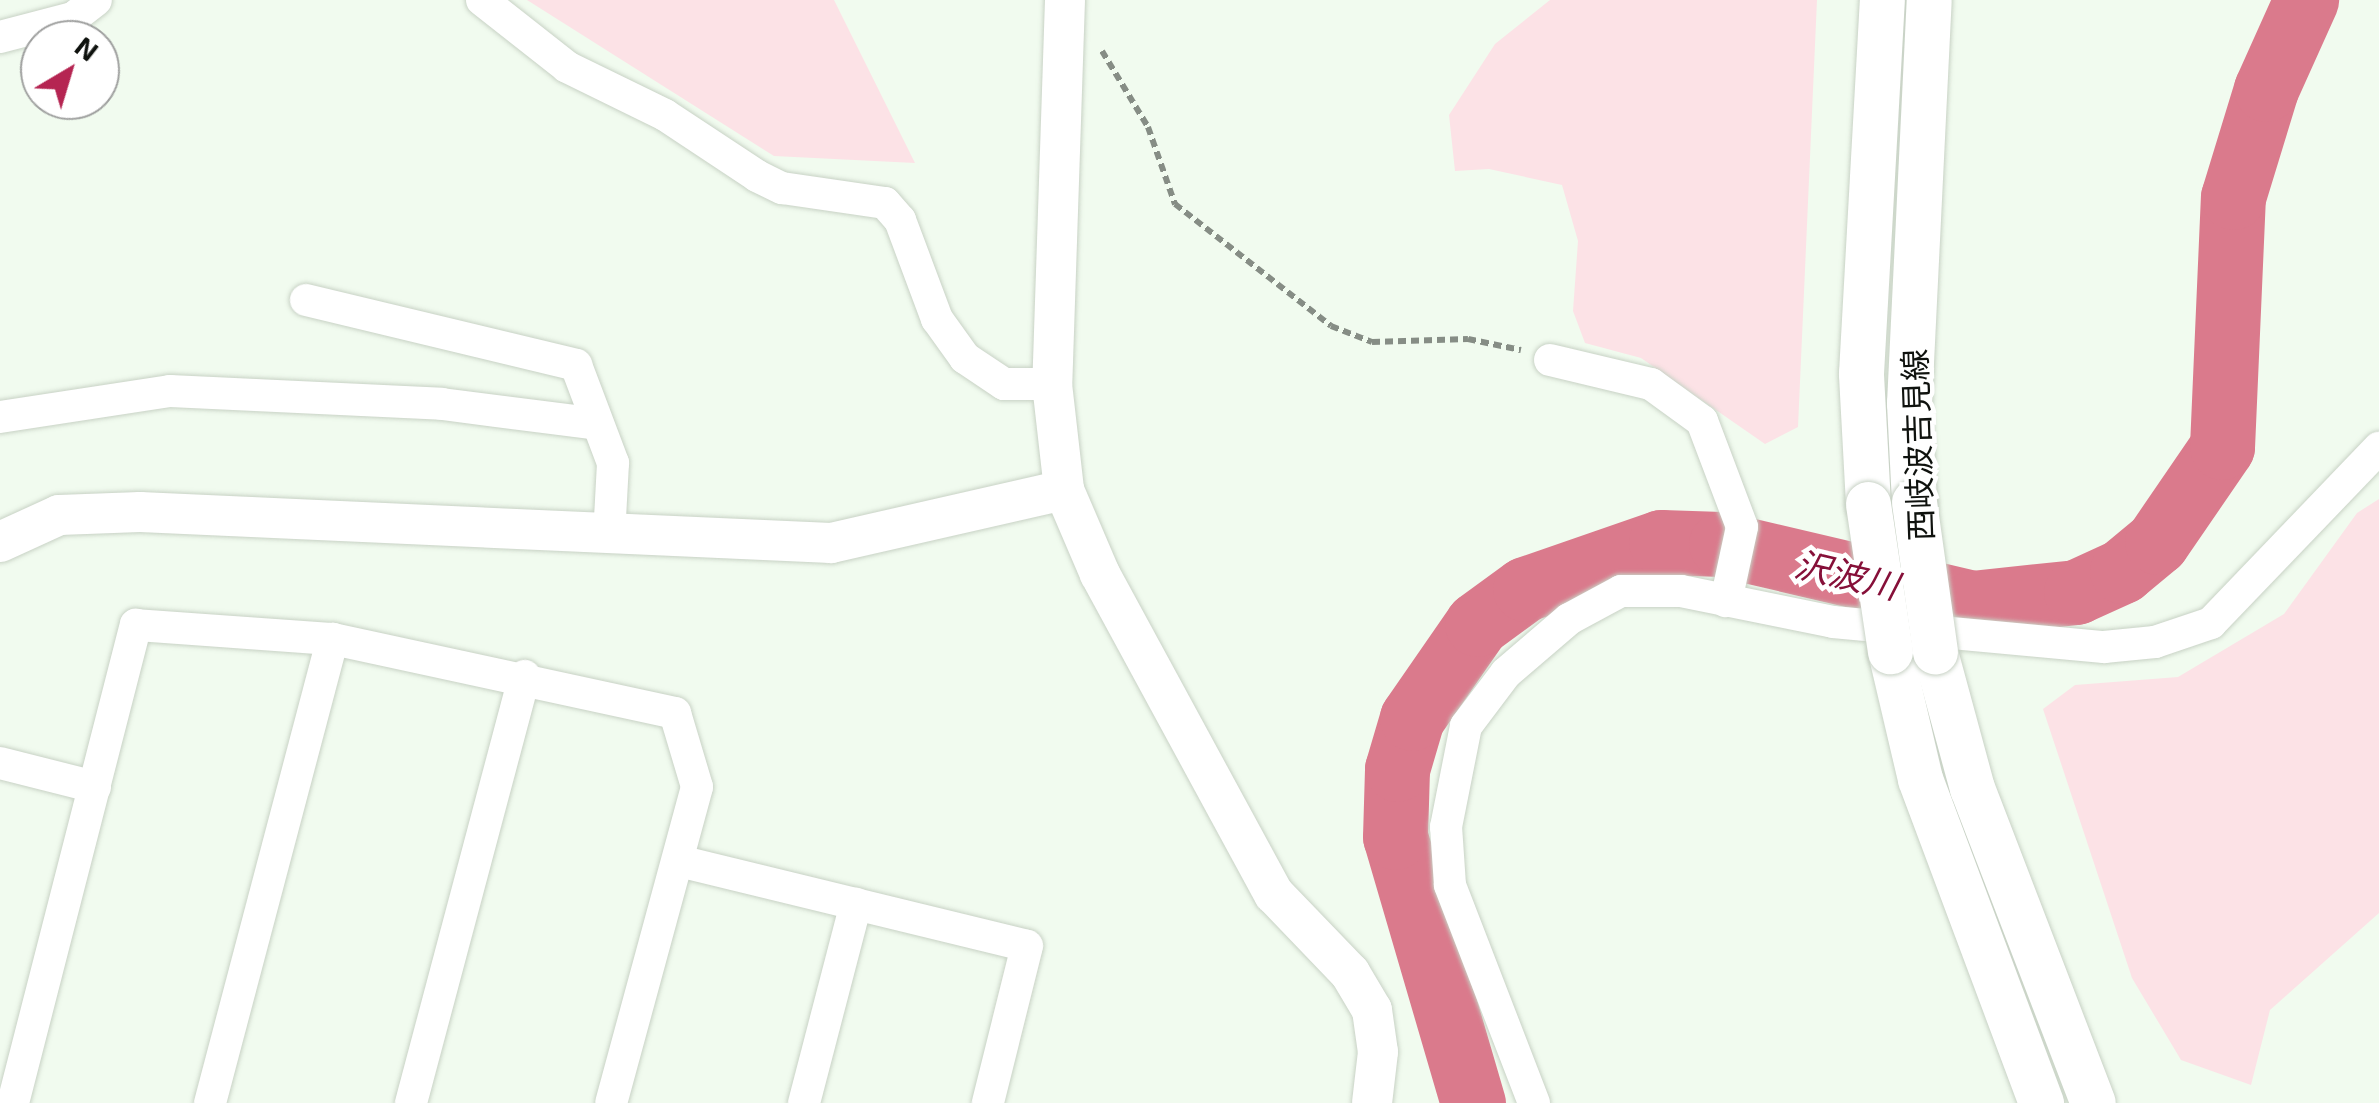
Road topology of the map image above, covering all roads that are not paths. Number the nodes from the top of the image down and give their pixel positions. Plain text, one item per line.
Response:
1 (96, 0) edge
2 (482, 0) edge
3 (1882, 0) edge
4 (1929, 0) edge
5 (1064, 5) edge
6 (0, 37) edge
7 (306, 300) dead end
8 (1550, 360) road end
9 (1052, 384) junction
10 (0, 417) edge
11 (598, 424) junction
12 (2379, 448) edge
13 (1064, 490) junction
14 (609, 537) junction
15 (0, 542) edge
16 (1728, 592) junction
17 (334, 639) junction
18 (525, 676) junction
19 (0, 763) edge
20 (95, 787) junction
21 (679, 861) junction
22 (856, 904) junction
23 (13, 1103) edge
24 (210, 1103) edge
25 (411, 1103) edge
26 (611, 1103) edge
27 (804, 1103) edge
28 (988, 1103) edge
29 (1372, 1103) edge
30 (1534, 1103) edge
31 (2041, 1103) edge
32 (2093, 1103) edge

1 - 6 street
2 - 9 street
3 - 31 main road, 西岐波吉見線, bridge
4 - 32 main road, 西岐波吉見線, bridge
5 - 9 street
7 - 11 street
8 - 16 street
9 - 13 street
10 - 11 street
11 - 14 street
12 - 16 street
13 - 14 street
13 - 29 street
14 - 15 street
16 - 30 street
17 - 18 street
17 - 20 street
17 - 24 street
18 - 21 street
18 - 25 street
19 - 20 street
20 - 23 street
21 - 22 street
21 - 26 street
22 - 27 street
22 - 28 street

